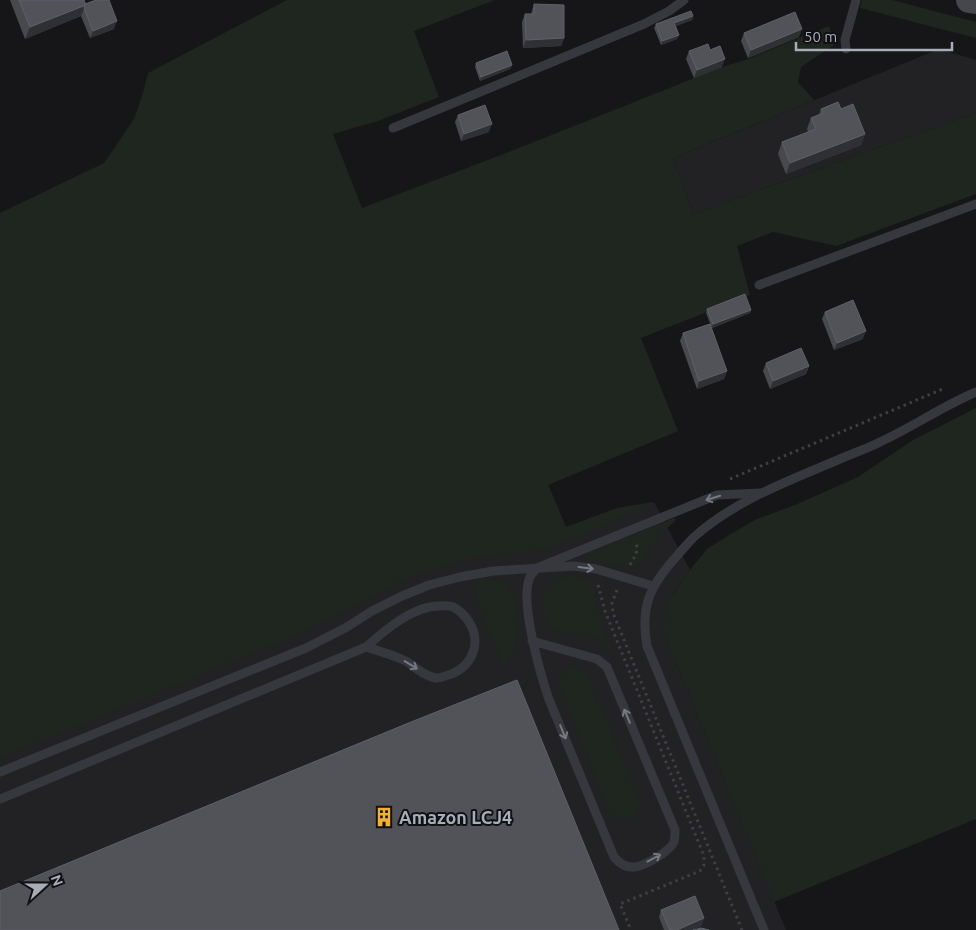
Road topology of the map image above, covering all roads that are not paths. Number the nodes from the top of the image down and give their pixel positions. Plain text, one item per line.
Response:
1 (684, 0) edge
2 (856, 0) edge
3 (969, 0) edge
4 (976, 1) edge
5 (846, 49) dead end
6 (393, 128) dead end
7 (976, 204) edge
8 (759, 285) dead end
9 (976, 392) edge
10 (761, 492) junction
11 (537, 568) junction
12 (653, 586) junction
13 (532, 641) junction
14 (366, 647) junction
15 (0, 772) edge
16 (0, 800) edge
17 (764, 930) edge

1 - 6 lane
2 - 5 lane
3 - 4 main road
7 - 8 lane
9 - 10 lane
10 -> 11 lane
10 - 12 lane
11 -> 12 lane
11 - 13 lane
11 - 15 lane
12 - 17 lane
13 -> 13 lane
14 -> 14 lane
14 - 16 lane

